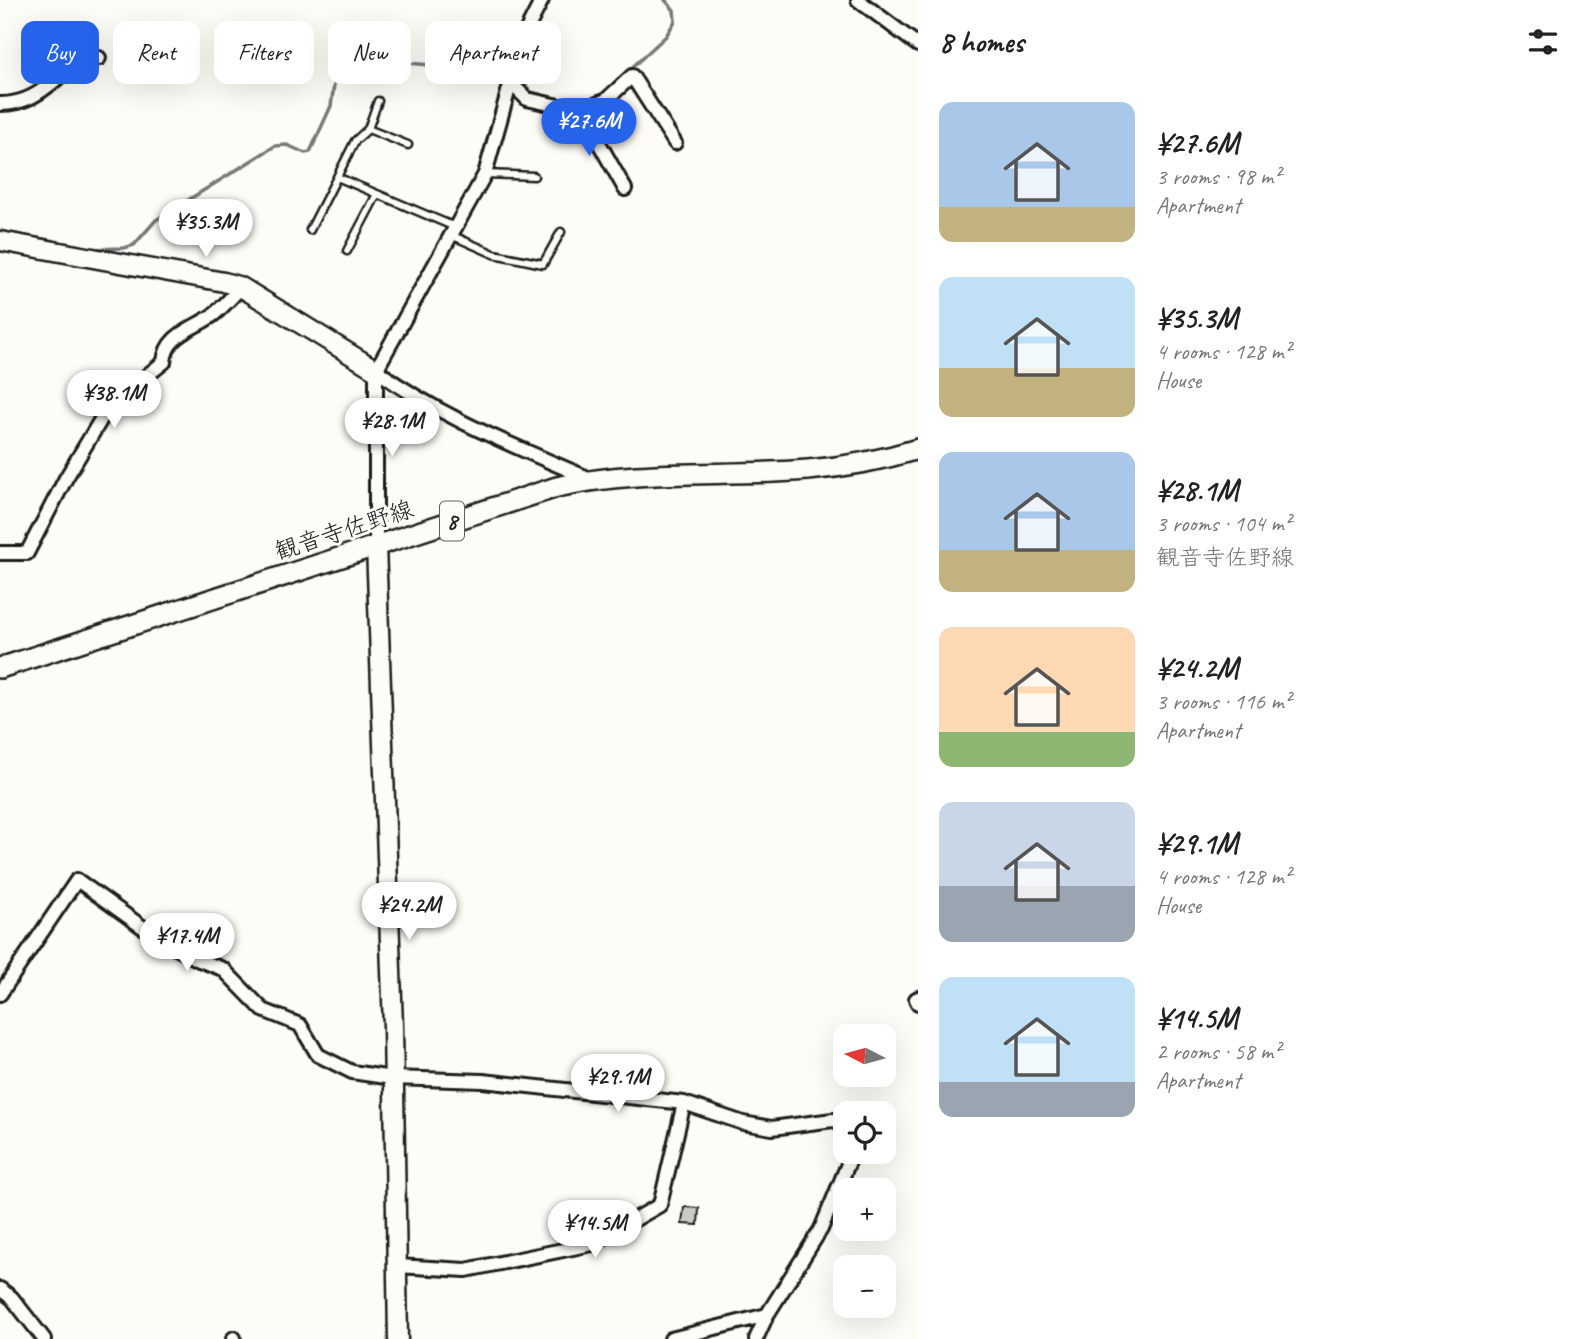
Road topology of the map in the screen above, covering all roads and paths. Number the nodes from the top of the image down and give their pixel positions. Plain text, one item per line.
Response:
1 (542, 0) edge
2 (858, 0) edge
3 (531, 21) edge
4 (918, 45) edge
5 (51, 84) edge
6 (511, 84) edge
7 (512, 84) edge
8 (378, 101) dead end
9 (0, 104) edge
10 (581, 111) junction
11 (368, 129) junction
12 (675, 144) dead end
13 (408, 145) dead end
14 (485, 174) junction
15 (534, 176) dead end
16 (337, 177) junction
17 (625, 189) dead end
18 (376, 194) junction
19 (310, 230) dead end
20 (453, 231) junction
21 (561, 232) dead end
22 (0, 241) edge
23 (347, 251) dead end
24 (241, 287) junction
25 (376, 370) junction
26 (918, 450) edge
27 (591, 479) junction
28 (376, 545) junction
29 (0, 554) edge
30 (0, 667) edge
31 (0, 994) edge
32 (392, 1078) junction
33 (684, 1103) junction
34 (833, 1120) edge
35 (848, 1164) edge
36 (397, 1266) junction
37 (0, 1289) edge
38 (767, 1315) junction
39 (44, 1339) edge
40 (398, 1339) edge
41 (671, 1339) edge
42 (756, 1339) edge

1 - 3 street
2 - 4 street
5 - 9 street
6 - 14 street
7 - 10 street
8 - 11 lane
10 - 12 street
10 - 17 street
11 - 13 lane
11 - 16 lane
14 - 15 lane
14 - 20 street
16 - 18 lane
16 - 19 lane
18 - 20 lane
18 - 23 lane
20 - 21 lane
20 - 25 street
22 - 24 street
24 - 25 street
24 - 29 street
25 - 27 street
25 - 28 street
26 - 27 main road, 観音寺佐野線 / 8
27 - 28 main road, 観音寺佐野線 / 8
28 - 30 main road, 観音寺佐野線 / 8
28 - 32 street
31 - 32 street
32 - 33 street
32 - 36 street
33 - 34 street
33 - 36 street
35 - 38 street
36 - 40 street
37 - 39 street
38 - 41 street
38 - 42 street

